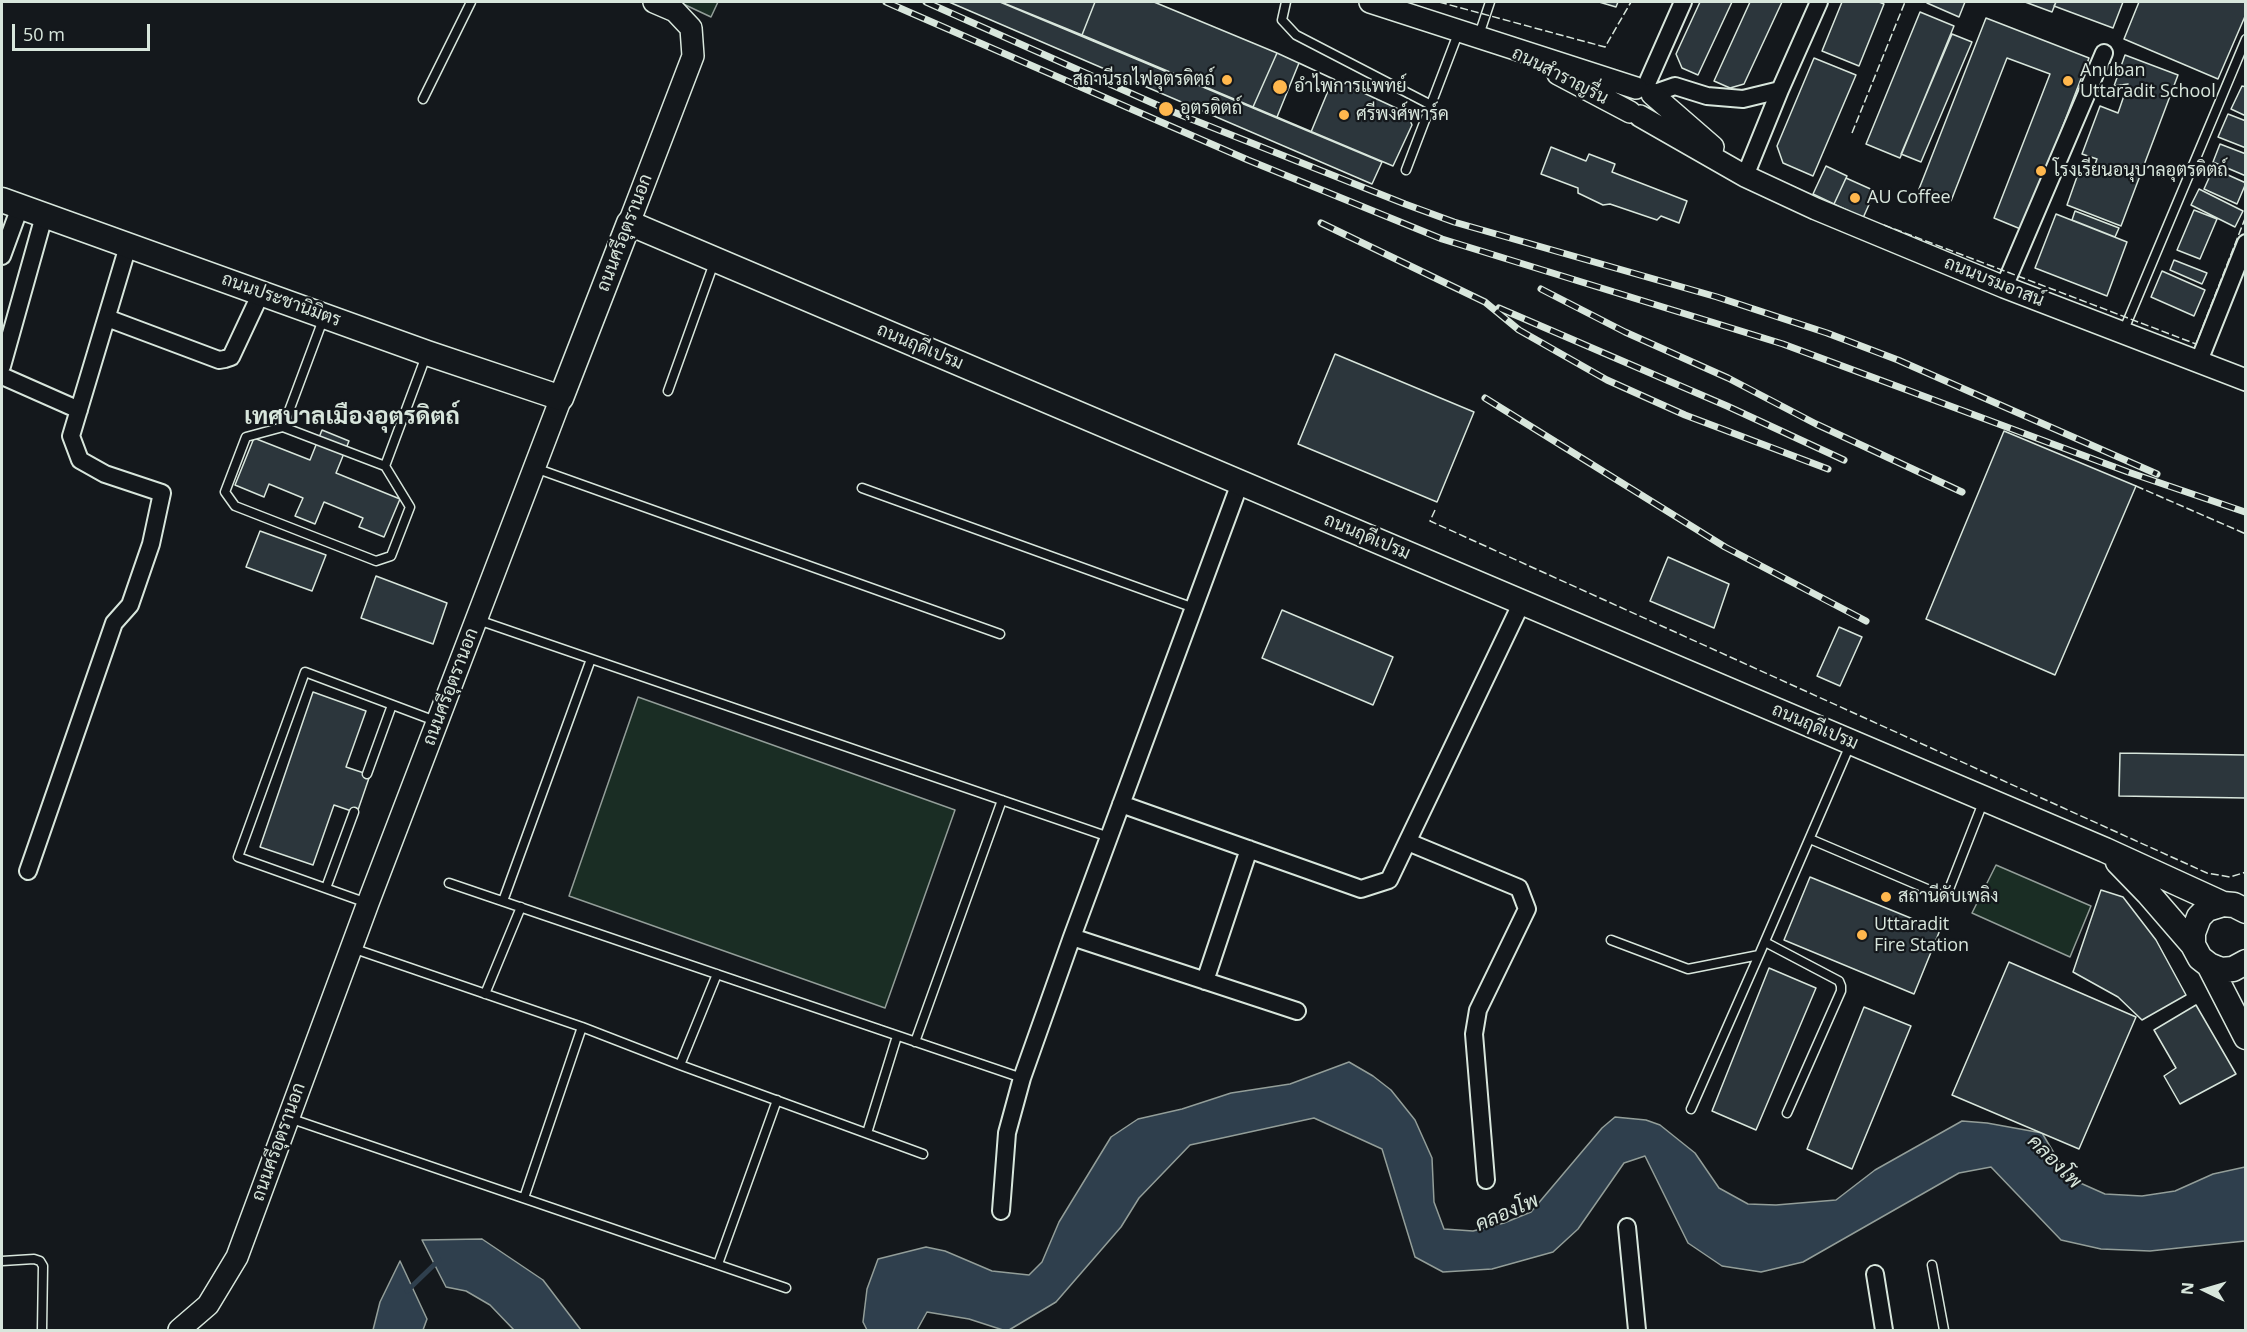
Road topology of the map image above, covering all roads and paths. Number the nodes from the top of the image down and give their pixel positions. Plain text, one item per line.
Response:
1 (471, 2) edge
2 (654, 2) edge
3 (1286, 2) edge
4 (1370, 2) edge
5 (1490, 2) edge
6 (1683, 2) edge
7 (1819, 2) edge
8 (1476, 36) junction
9 (2246, 39) edge
10 (2104, 52) dead end
11 (1657, 61) junction
12 (1675, 86) junction
13 (1645, 90) junction
14 (1780, 90) junction
15 (423, 99) dead end
16 (1431, 105) junction
17 (1635, 114) junction
18 (1406, 170) dead end
19 (1745, 176) junction
20 (11, 203) edge
21 (44, 216) junction
22 (629, 223) junction
23 (2246, 243) edge
24 (128, 246) junction
25 (2, 256) edge
26 (715, 260) junction
27 (2004, 287) junction
28 (261, 293) junction
29 (325, 316) junction
30 (107, 318) junction
31 (2122, 332) junction
32 (427, 353) junction
33 (2199, 361) junction
34 (2, 366) edge
35 (2, 376) edge
36 (2246, 380) edge
37 (668, 391) dead end
38 (561, 398) junction
39 (79, 410) junction
40 (283, 427) junction
41 (385, 466) junction
42 (535, 468) junction
43 (1240, 483) junction
44 (862, 488) dead end
45 (1521, 602) junction
46 (1194, 608) junction
47 (478, 620) junction
48 (1000, 634) dead end
49 (591, 659) junction
50 (392, 705) junction
51 (438, 722) junction
52 (1851, 742) junction
53 (367, 774) dead end
54 (1985, 799) junction
55 (1002, 800) junction
56 (1121, 804) junction
57 (354, 812) dead end
58 (1108, 837) junction
59 (1810, 839) junction
60 (1408, 842) junction
61 (1250, 849) junction
62 (2105, 850) junction
63 (28, 871) dead end
64 (449, 883) dead end
65 (326, 888) junction
66 (503, 901) junction
67 (368, 903) junction
68 (2237, 903) edge
69 (521, 908) junction
70 (1072, 937) junction
71 (1611, 940) dead end
72 (1765, 942) junction
73 (2193, 945) junction
74 (352, 948) junction
75 (1759, 955) junction
76 (2246, 962) edge
77 (2209, 966) junction
78 (717, 974) junction
79 (1205, 981) junction
80 (485, 994) junction
81 (1297, 1011) dead end
82 (582, 1027) junction
83 (897, 1036) junction
84 (2246, 1037) edge
85 (915, 1042) junction
86 (680, 1065) junction
87 (1022, 1078) junction
88 (777, 1100) junction
89 (1691, 1109) dead end
90 (1787, 1113) dead end
91 (288, 1117) junction
92 (867, 1133) junction
93 (923, 1154) dead end
94 (1486, 1180) dead end
95 (524, 1198) junction
96 (1001, 1211) dead end
97 (1627, 1227) dead end
98 (2, 1260) edge
99 (718, 1264) junction
100 (1932, 1265) dead end
101 (1875, 1274) dead end
102 (786, 1288) dead end
103 (42, 1330) edge
104 (179, 1330) edge
105 (1637, 1330) edge
106 (1884, 1330) edge
107 (1944, 1330) edge

1 - 15 lane
2 - 22 street, ถนนศรีอุตรานอก
3 - 16 lane
4 - 8 street, ถนนสำราญรื่น
5 - 8 lane
6 - 11 street
7 - 14 street
8 - 13 street, ถนนสำราญรื่น
8 - 16 lane
8 - 17 street, ถนนสำราญรื่น
9 - 31 lane
10 - 27 street
11 - 12 street
11 - 13 street
12 - 13 street
12 - 14 street
13 - 17 street
13 - 19 street, ถนนบรมอาสน์
14 - 19 street
16 - 18 lane
17 - 19 street, ถนนบรมอาสน์
19 - 27 street, ถนนบรมอาสน์
20 - 21 main road, ถนนประชานิมิตร
20 - 25 street
21 - 24 main road, ถนนประชานิมิตร
21 - 34 street
22 - 26 main road, ถนนฤดีเปรม
22 - 38 main road, ถนนศรีอุตรานอก
23 - 33 street
24 - 28 main road, ถนนประชานิมิตร
24 - 30 street
26 - 37 lane
26 - 43 main road, ถนนฤดีเปรม
27 - 31 street, ถนนบรมอาสน์
28 - 29 main road, ถนนประชานิมิตร
28 - 30 street
29 - 32 main road, ถนนประชานิมิตร
29 - 40 lane
30 - 39 street
31 - 33 street, ถนนบรมอาสน์
32 - 38 main road, ถนนประชานิมิตร
32 - 41 lane
33 - 36 street, ถนนบรมอาสน์
35 - 39 street
38 - 42 street, ถนนศรีอุตรานอก
39 - 63 street
40 - 41 lane
40 - 41 lane
42 - 47 street, ถนนศรีอุตรานอก
42 - 48 lane
43 - 45 main road, ถนนฤดีเปรม
43 - 46 street
44 - 46 lane
45 - 52 main road, ถนนฤดีเปรม
45 - 60 street
46 - 56 street
47 - 49 lane
47 - 51 street, ถนนศรีอุตรานอก
49 - 55 lane
49 - 66 lane
50 - 51 lane
50 - 53 lane
50 - 65 lane
51 - 67 street, ถนนศรีอุตรานอก
52 - 54 main road, ถนนฤดีเปรม
52 - 59 lane
54 - 59 lane
54 - 62 main road, ถนนฤดีเปรม
55 - 58 lane
55 - 85 lane
56 - 58 street
56 - 61 street
57 - 65 lane
58 - 70 street
59 - 72 lane
60 - 61 street
60 - 94 street
61 - 79 street
62 - 68 main road, ถนนฤดีเปรม
62 - 73 main road, ถนนฤดีเปรม
64 - 66 lane
65 - 67 lane
66 - 69 lane
67 - 74 street, ถนนศรีอุตรานอก
68 - 73 main road
69 - 78 lane
69 - 80 lane
70 - 79 street
70 - 87 street
71 - 75 lane
72 - 75 lane
72 - 90 lane
73 - 77 main road, ถนนฤดีเปรม
74 - 80 lane
74 - 91 street, ถนนศรีอุตรานอก
75 - 89 lane
76 - 77 main road
77 - 84 main road
78 - 83 lane
78 - 86 lane
79 - 81 street
80 - 82 lane
82 - 86 lane
82 - 95 lane
83 - 85 lane
83 - 92 lane
85 - 87 lane
86 - 88 lane
87 - 96 street
88 - 92 lane
88 - 99 lane
91 - 95 lane
91 - 104 street, ถนนศรีอุตรานอก
92 - 93 lane
95 - 99 lane
97 - 105 street
98 - 103 lane
99 - 102 lane
100 - 107 lane
101 - 106 street

